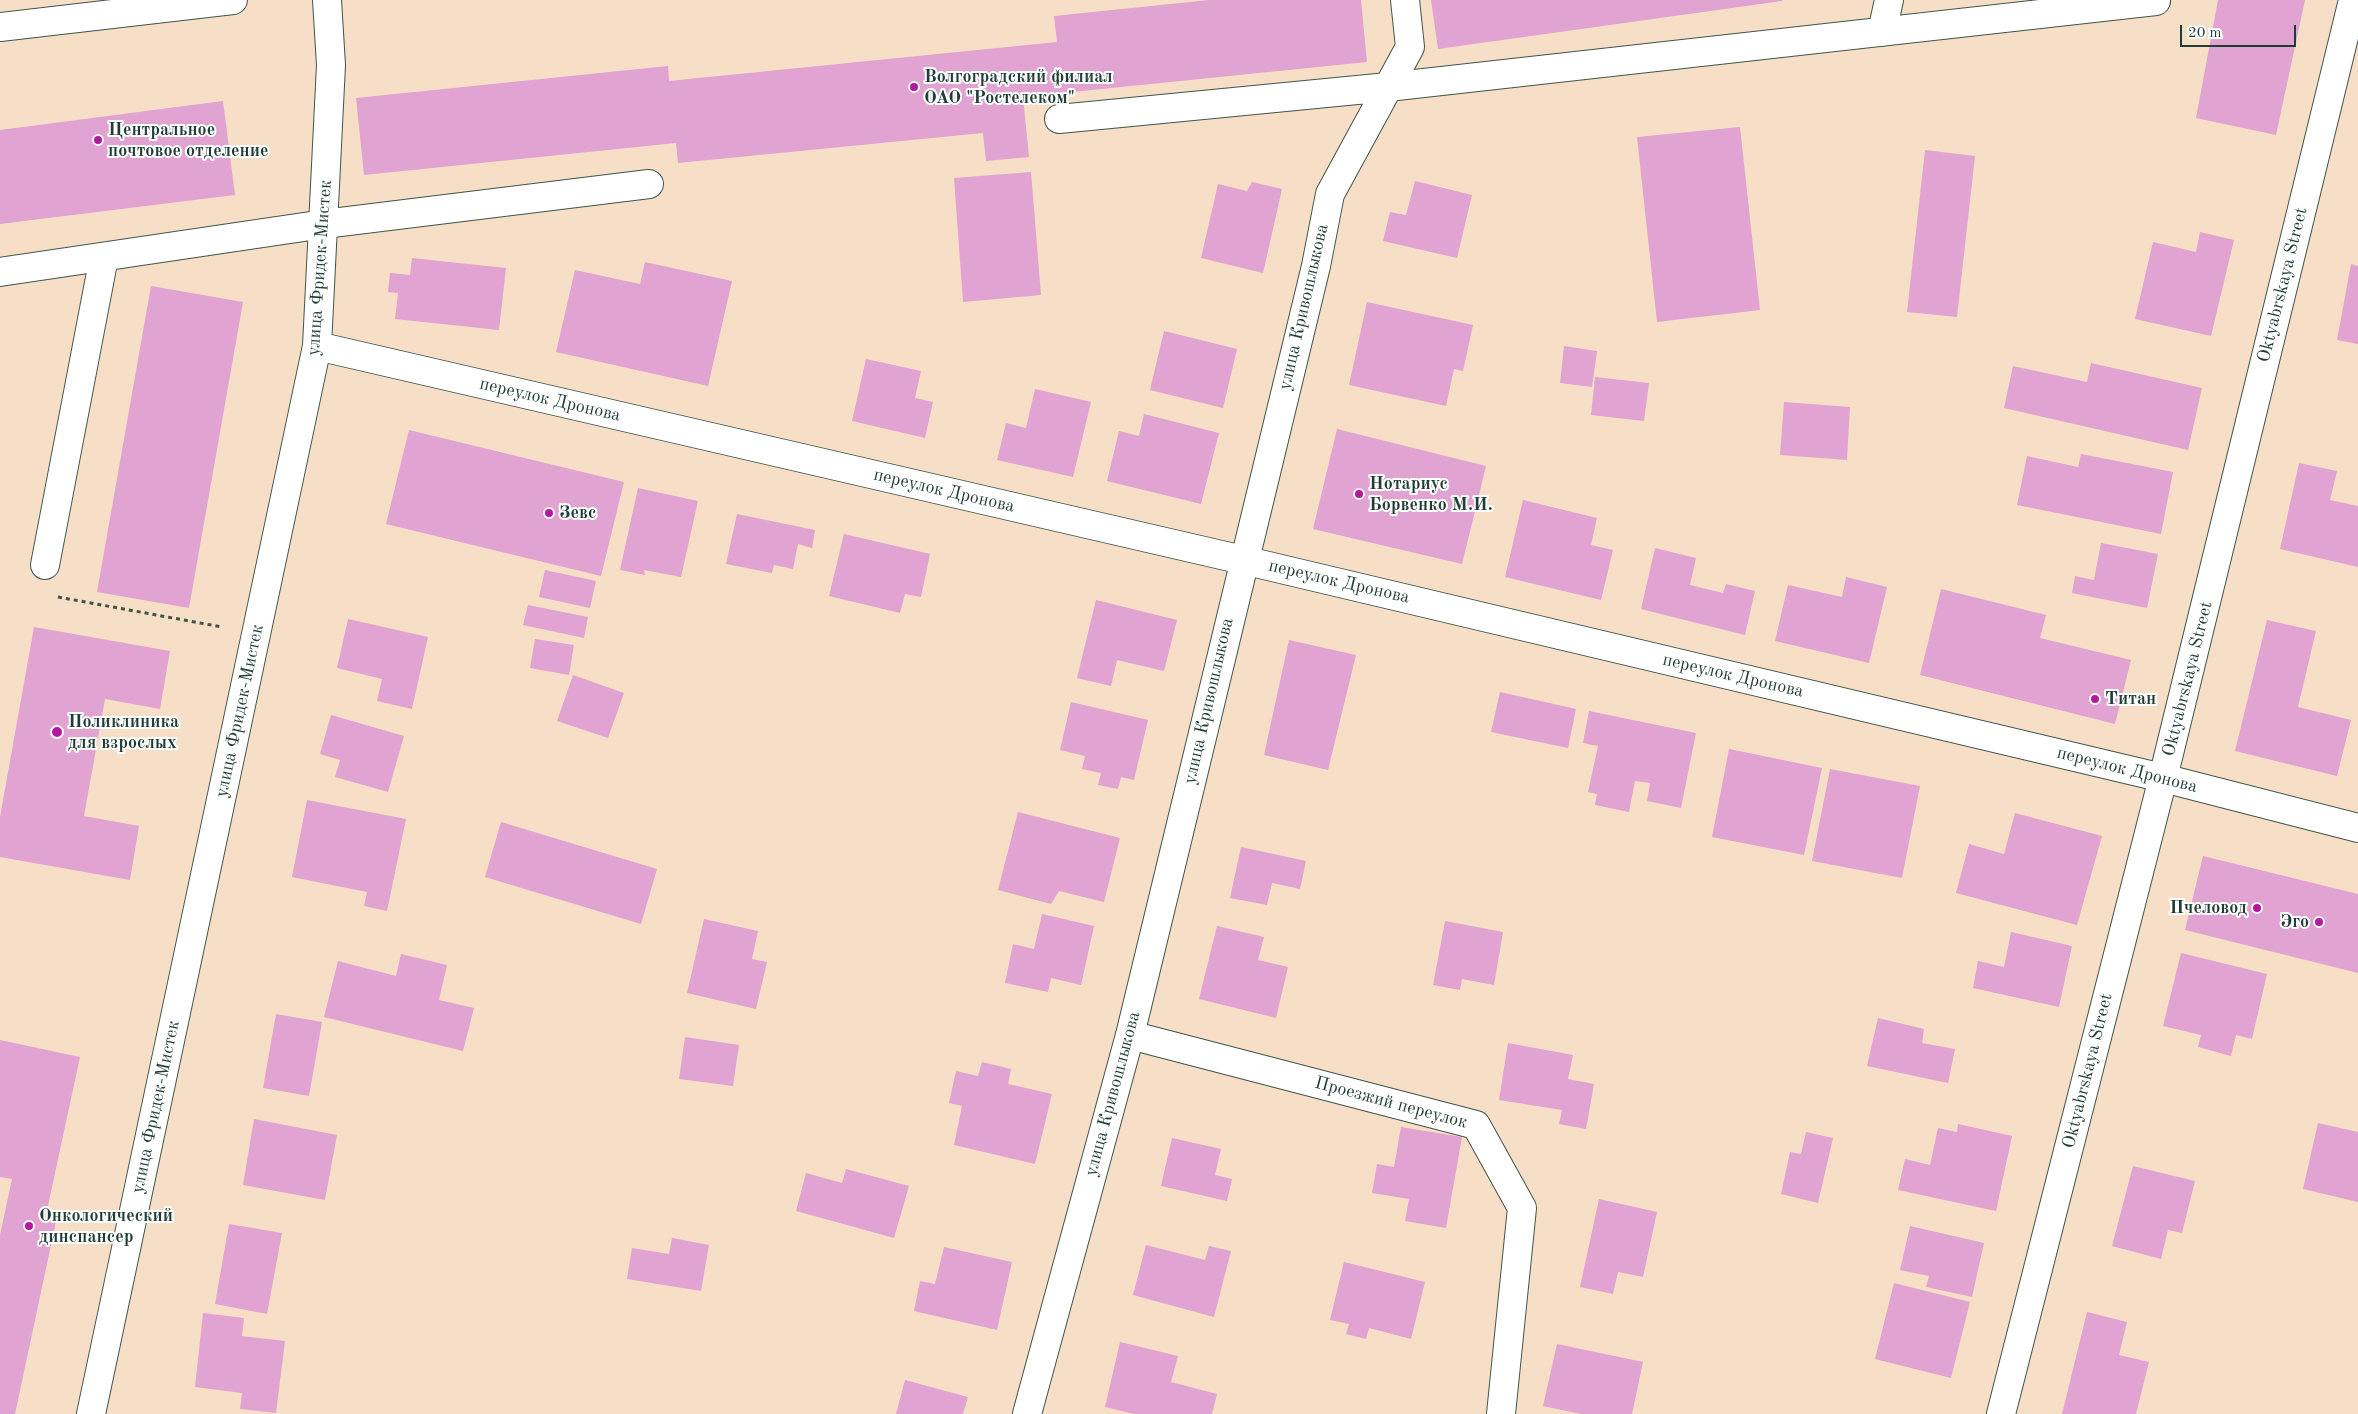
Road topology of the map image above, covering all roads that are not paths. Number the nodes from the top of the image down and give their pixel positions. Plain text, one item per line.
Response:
1 (233, 0) edge
2 (327, 0) edge
3 (1405, 0) edge
4 (1889, 0) edge
5 (2353, 0) edge
6 (2156, 1) edge
7 (0, 27) edge
8 (1882, 32) junction
9 (1388, 87) junction
10 (1059, 119) dead end
11 (649, 184) dead end
12 (324, 224) junction
13 (104, 257) junction
14 (0, 272) edge
15 (317, 346) junction
16 (1243, 560) junction
17 (45, 565) road end
18 (2163, 778) junction
19 (2358, 828) edge
20 (1130, 1035) junction
21 (91, 1414) edge
22 (1026, 1414) edge
23 (1501, 1414) edge
24 (2000, 1414) edge

1 - 7 street
2 - 12 street, улица Фридек-Мистек
3 - 9 street, улица Кривошлыкова
4 - 8 street
5 - 18 street, Oktyabrskaya Street
6 - 8 street
8 - 9 street
9 - 10 street
9 - 16 street, улица Кривошлыкова
11 - 12 street
12 - 13 street
12 - 15 street, улица Фридек-Мистек
13 - 14 street
13 - 17 street
15 - 16 street, переулок Дронова
15 - 21 street, улица Фридек-Мистек
16 - 18 street, переулок Дронова
16 - 20 street, улица Кривошлыкова
18 - 19 street, переулок Дронова
18 - 24 street, Oktyabrskaya Street
20 - 22 street, улица Кривошлыкова
20 - 23 street, Проезжий переулок

